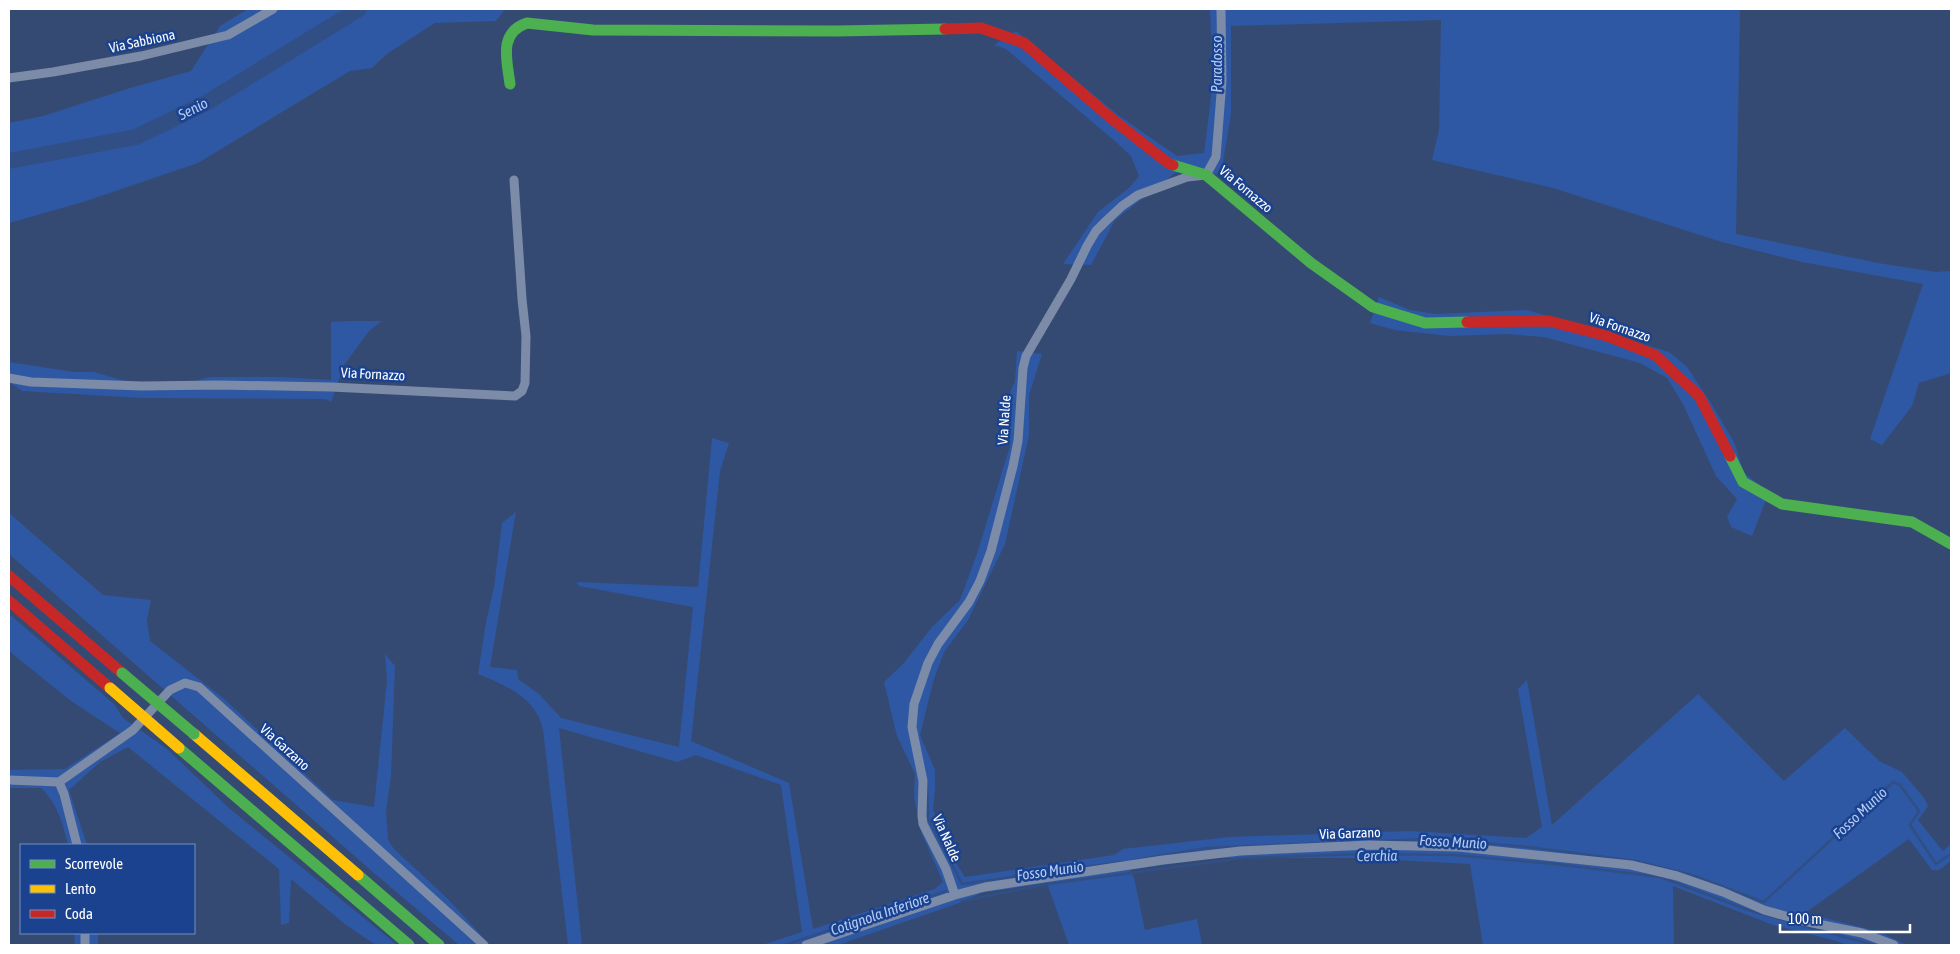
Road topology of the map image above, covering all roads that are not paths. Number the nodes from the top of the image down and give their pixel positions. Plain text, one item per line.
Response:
1 (273, 9) edge
2 (1221, 9) edge
3 (9, 78) edge
4 (510, 84) dead end
5 (1206, 175) junction
6 (514, 180) dead end
7 (9, 378) edge
8 (1951, 544) edge
9 (9, 576) edge
10 (9, 601) edge
11 (9, 780) edge
12 (59, 782) junction
13 (77, 844) edge
14 (955, 895) junction
15 (408, 945) edge
16 (440, 945) edge
17 (484, 945) edge
18 (806, 945) edge
19 (1894, 945) edge

1 - 3 street, Via Sabbiona
2 - 5 street
4 - 5 main road, Via Fornazzo
5 - 8 main road, Via Fornazzo
5 - 14 street, Via Nalde
6 - 7 street, Via Fornazzo
9 - 16 main road, bridge
10 - 15 main road, bridge
11 - 12 street
12 - 13 street
12 - 17 street, Via Garzano
14 - 18 street, Via Garzano
14 - 19 street, Via Garzano

